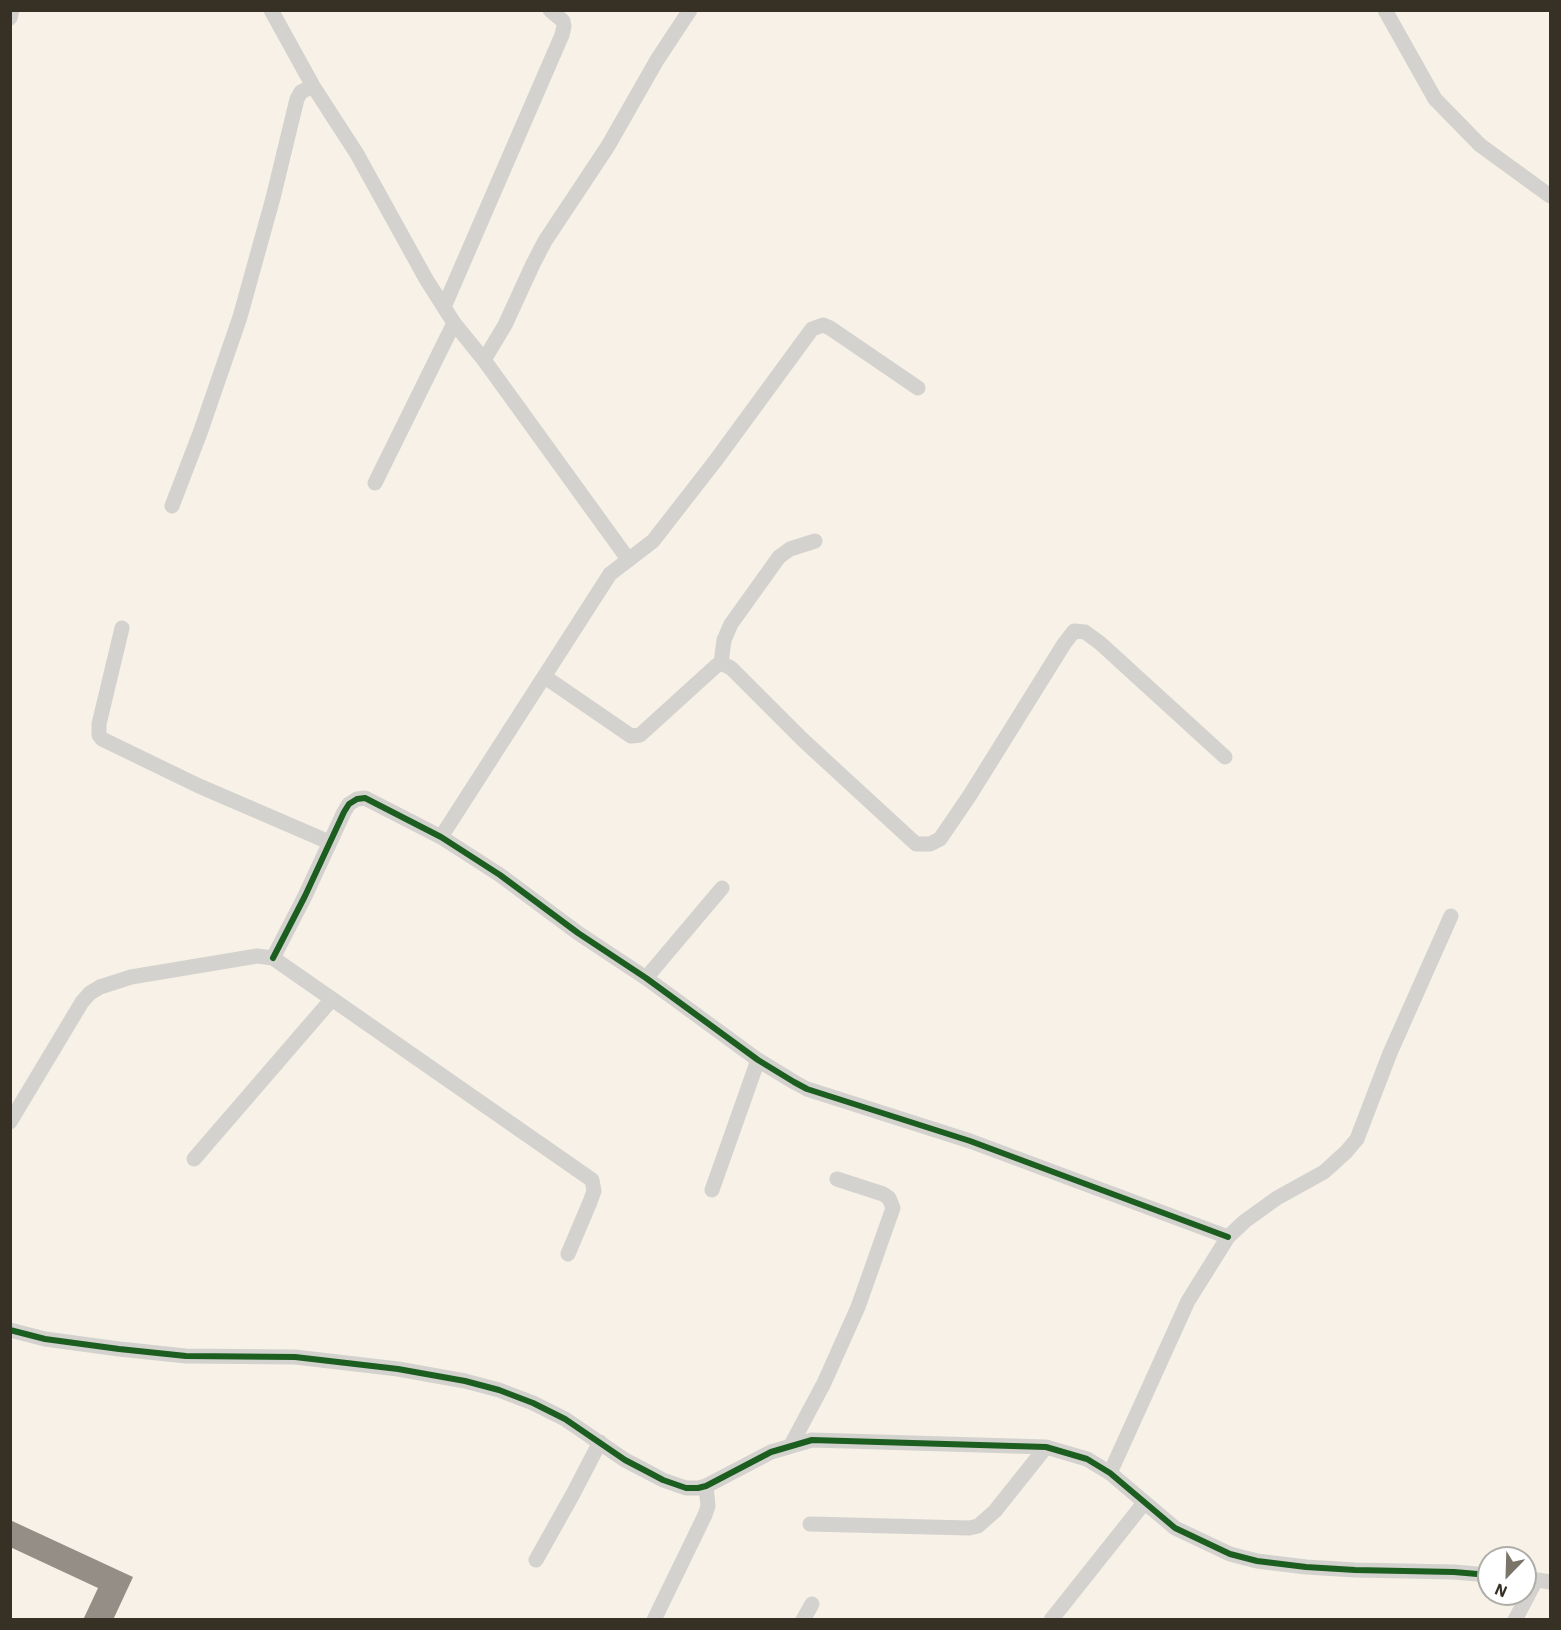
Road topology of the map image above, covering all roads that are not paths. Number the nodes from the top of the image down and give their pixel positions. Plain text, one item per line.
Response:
1 (12, 10) edge
2 (271, 10) edge
3 (550, 10) edge
4 (690, 10) edge
5 (1385, 10) edge
6 (10, 18) edge
7 (313, 86) junction
8 (1551, 196) edge
9 (444, 307) junction
10 (454, 323) junction
11 (484, 360) junction
12 (918, 388) dead end
13 (375, 483) dead end
14 (172, 506) dead end
15 (815, 541) dead end
16 (628, 559) junction
17 (122, 628) dead end
18 (721, 663) junction
19 (544, 677) junction
20 (1225, 756) dead end
21 (441, 837) junction
22 (329, 842) junction
23 (722, 888) dead end
24 (1451, 916) dead end
25 (273, 958) junction
26 (646, 978) junction
27 (332, 999) junction
28 (758, 1060) junction
29 (10, 1122) edge
30 (194, 1159) dead end
31 (837, 1179) dead end
32 (712, 1190) dead end
33 (1228, 1237) junction
34 (568, 1254) dead end
35 (10, 1330) edge
36 (600, 1442) junction
37 (791, 1445) junction
38 (1046, 1447) junction
39 (1110, 1473) junction
40 (706, 1486) junction
41 (1144, 1503) junction
42 (810, 1524) dead end
43 (536, 1560) dead end
44 (1477, 1574) edge
45 (812, 1604) dead end
46 (1523, 1606) edge
47 (654, 1620) edge
48 (803, 1620) edge
49 (1051, 1620) edge
50 (1515, 1620) edge

1 - 6 street
2 - 7 street
3 - 9 street
4 - 11 street
5 - 8 street
7 - 9 street
7 - 14 street
9 - 10 street
10 - 11 street
10 - 13 street
11 - 16 street
12 - 16 street
15 - 18 street
16 - 19 street
17 - 22 street
18 - 19 street
18 - 20 street
19 - 21 street
21 - 22 street
21 - 26 street
22 - 25 street
23 - 26 street
24 - 33 street
25 - 27 street
25 - 29 street
26 - 28 street
27 - 30 street
27 - 34 street
28 - 32 street
28 - 33 street
31 - 37 street
33 - 39 street
35 - 36 street
36 - 40 street
36 - 43 street
37 - 38 street
37 - 40 street
38 - 39 street
38 - 42 street
39 - 41 street
40 - 47 street
41 - 44 street
41 - 49 street
45 - 48 street
46 - 50 street

